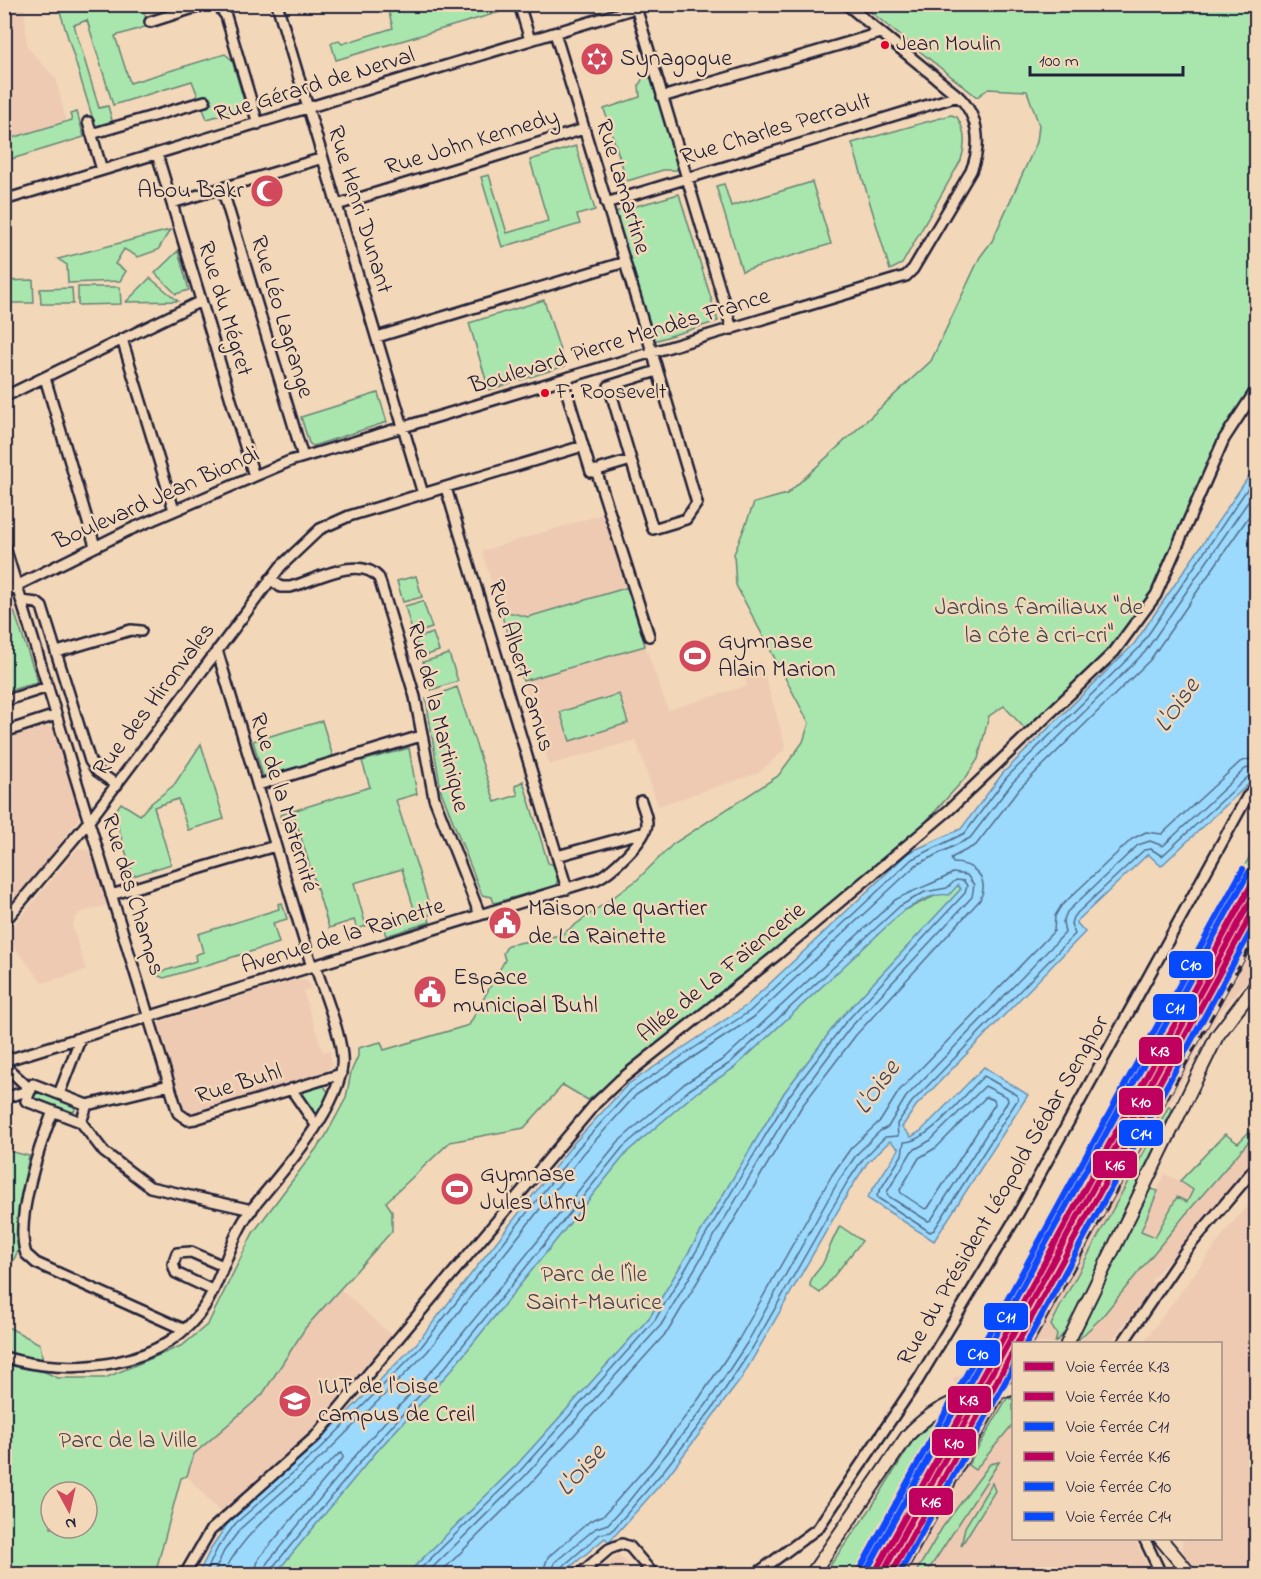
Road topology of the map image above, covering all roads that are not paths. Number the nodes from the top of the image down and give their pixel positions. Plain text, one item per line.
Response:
1 (206, 4) edge
2 (217, 4) edge
3 (277, 4) edge
4 (519, 4) edge
5 (846, 4) edge
6 (635, 6) edge
7 (150, 22) dead end
8 (555, 33) junction
9 (880, 33) junction
10 (530, 40) junction
11 (958, 96) junction
12 (663, 97) junction
13 (205, 101) dead end
14 (309, 108) junction
15 (88, 122) dead end
16 (258, 124) junction
17 (584, 129) junction
18 (91, 134) junction
19 (158, 154) junction
20 (323, 158) junction
21 (102, 170) junction
22 (687, 177) junction
23 (222, 188) junction
24 (4, 200) edge
25 (172, 203) junction
26 (606, 203) junction
27 (337, 205) junction
28 (625, 262) junction
29 (201, 301) junction
30 (732, 329) junction
31 (376, 337) junction
32 (122, 339) junction
33 (654, 361) junction
34 (45, 378) junction
35 (563, 380) junction
36 (1257, 390) edge
37 (4, 397) edge
38 (403, 427) junction
39 (583, 446) junction
40 (328, 449) joint
41 (303, 457) junction
42 (631, 460) junction
43 (601, 469) dead end
44 (254, 476) junction
45 (446, 488) junction
46 (423, 494) junction
47 (174, 510) junction
48 (4, 544) edge
49 (95, 546) junction
50 (270, 579) junction
51 (17, 586) junction
52 (4, 592) edge
53 (22, 601) junction
54 (141, 631) dead end
55 (649, 636) dead end
56 (217, 650) junction
57 (57, 652) junction
58 (48, 687) junction
59 (4, 701) edge
60 (56, 715) junction
61 (4, 732) edge
62 (421, 736) junction
63 (117, 785) junction
64 (258, 785) junction
65 (1257, 788) edge
66 (641, 801) dead end
67 (89, 821) junction
68 (644, 832) junction
69 (275, 846) junction
70 (557, 855) junction
71 (567, 889) junction
72 (111, 895) junction
73 (480, 915) junction
74 (4, 922) edge
75 (314, 966) junction
76 (1257, 985) edge
77 (148, 1017) junction
78 (81, 1037) junction
79 (4, 1060) edge
80 (4, 1065) edge
81 (341, 1074) junction
82 (169, 1085) junction
83 (291, 1089) junction
84 (31, 1090) junction
85 (59, 1094) junction
86 (4, 1098) edge
87 (87, 1105) junction
88 (52, 1111) junction
89 (81, 1122) junction
90 (316, 1125) junction
91 (1257, 1167) edge
92 (252, 1209) junction
93 (223, 1266) junction
94 (213, 1290) junction
95 (183, 1329) junction
96 (1068, 1342) edge
97 (1123, 1342) edge
98 (4, 1357) edge
99 (1012, 1389) edge
100 (1144, 1540) edge
101 (1161, 1540) edge
102 (814, 1572) edge
103 (185, 1575) edge
104 (580, 1575) edge
105 (653, 1575) edge
106 (756, 1575) edge
107 (1161, 1575) edge
108 (1190, 1575) edge

1 - 7 street
2 - 16 street
3 - 14 street, Rue Henri Dunant
4 - 10 street
5 - 9 street
6 - 8 street, Rue Gérard de Nerval
6 - 12 street
8 - 10 street, Rue Gérard de Nerval
8 - 17 street, Rue Lamartine
9 - 11 street
9 - 12 street
10 - 14 street, Rue Gérard de Nerval
11 - 22 street, Rue Charles Perrault
11 - 30 street, Boulevard Pierre Mendès France
12 - 22 street
13 - 18 street
14 - 16 street, Rue Gérard de Nerval
14 - 20 street, Rue Henri Dunant
15 - 18 street
16 - 19 street, Rue Gérard de Nerval
17 - 26 street, Rue Lamartine
17 - 27 street, Rue John Kennedy
18 - 21 street
19 - 21 street, Rue Gérard de Nerval
19 - 25 street, Rue du Mégret
20 - 23 street
20 - 27 street, Rue Henri Dunant
21 - 24 street, Rue Gérard de Nerval
22 - 26 street, Rue Charles Perrault
22 - 30 street
23 - 25 street
23 - 41 street, Rue Léo Lagrange
25 - 29 street, Rue du Mégret
26 - 28 street, Rue Lamartine
27 - 31 street, Rue Henri Dunant
28 - 31 street
28 - 33 street, Rue Lamartine
29 - 32 street
29 - 44 street, Rue du Mégret
30 - 33 street, Boulevard Pierre Mendès France
31 - 38 street, Rue Henri Dunant
32 - 34 street
32 - 47 street
33 - 35 street, Boulevard Pierre Mendès France
33 - 42 street
33 - 42 street, Rue Lamartine
34 - 37 street
34 - 49 street
35 - 38 street, Boulevard Pierre Mendès France
35 - 39 street
36 - 103 street, Allée de La Faïencerie
38 - 40 street, Boulevard Pierre Mendès France
38 - 46 street, Rue Henri Dunant
39 - 45 street, Rue des Hironvales
39 - 55 street
40 - 41 street, Boulevard Jean Biondi
41 - 44 street, Boulevard Jean Biondi
42 - 43 street
44 - 47 street, Boulevard Jean Biondi
45 - 46 street, Rue des Hironvales
45 - 70 street, Rue Albert Camus
46 - 50 street, Rue des Hironvales
47 - 49 street, Boulevard Jean Biondi
48 - 51 street, Rue des Champs
49 - 51 street, Boulevard Jean Biondi
50 - 56 street, Rue des Hironvales
50 - 62 street, Rue de la Martinique
51 - 52 street, Boulevard Jean Biondi
51 - 53 street, Rue des Champs
53 - 57 street
53 - 58 street, Rue des Champs
54 - 57 street
56 - 63 street, Rue des Hironvales
56 - 64 street, Rue de la Maternité
57 - 63 street
58 - 59 street
58 - 60 street, Rue des Champs
60 - 61 street
60 - 67 street, Rue des Champs
62 - 64 street
62 - 73 street, Rue de la Martinique
63 - 67 street, Rue des Hironvales
64 - 69 street, Rue de la Maternité
65 - 106 street, Rue du Président Léopold Sédar Senghor
66 - 68 street
67 - 72 street, Rue des Champs
67 - 74 street, Rue des Hironvales
68 - 70 street
68 - 71 street, Avenue de la Rainette
69 - 72 street
69 - 75 street, Rue de la Maternité
70 - 71 street, Rue Albert Camus
71 - 73 street, Avenue de la Rainette
72 - 77 street, Rue des Champs
73 - 75 street, Avenue de la Rainette
75 - 77 street, Avenue de la Rainette
75 - 81 street, Rue de la Maternité
76 - 96 street
77 - 78 street, Avenue de la Rainette
77 - 82 street, Rue Buhl
78 - 79 street, Avenue de la Rainette
78 - 85 street
80 - 84 street
81 - 83 street, Rue Buhl
81 - 90 street
82 - 83 street, Rue Buhl
82 - 87 street
83 - 90 street
84 - 85 street
84 - 86 street
84 - 88 street
85 - 87 street
87 - 89 street
88 - 89 street
88 - 95 street
89 - 92 street
90 - 92 street
91 - 97 street
92 - 93 street
93 - 94 street
93 - 94 street
94 - 95 street
95 - 98 street
99 - 102 street, bridge
100 - 107 street
101 - 108 street
104 - 105 street

